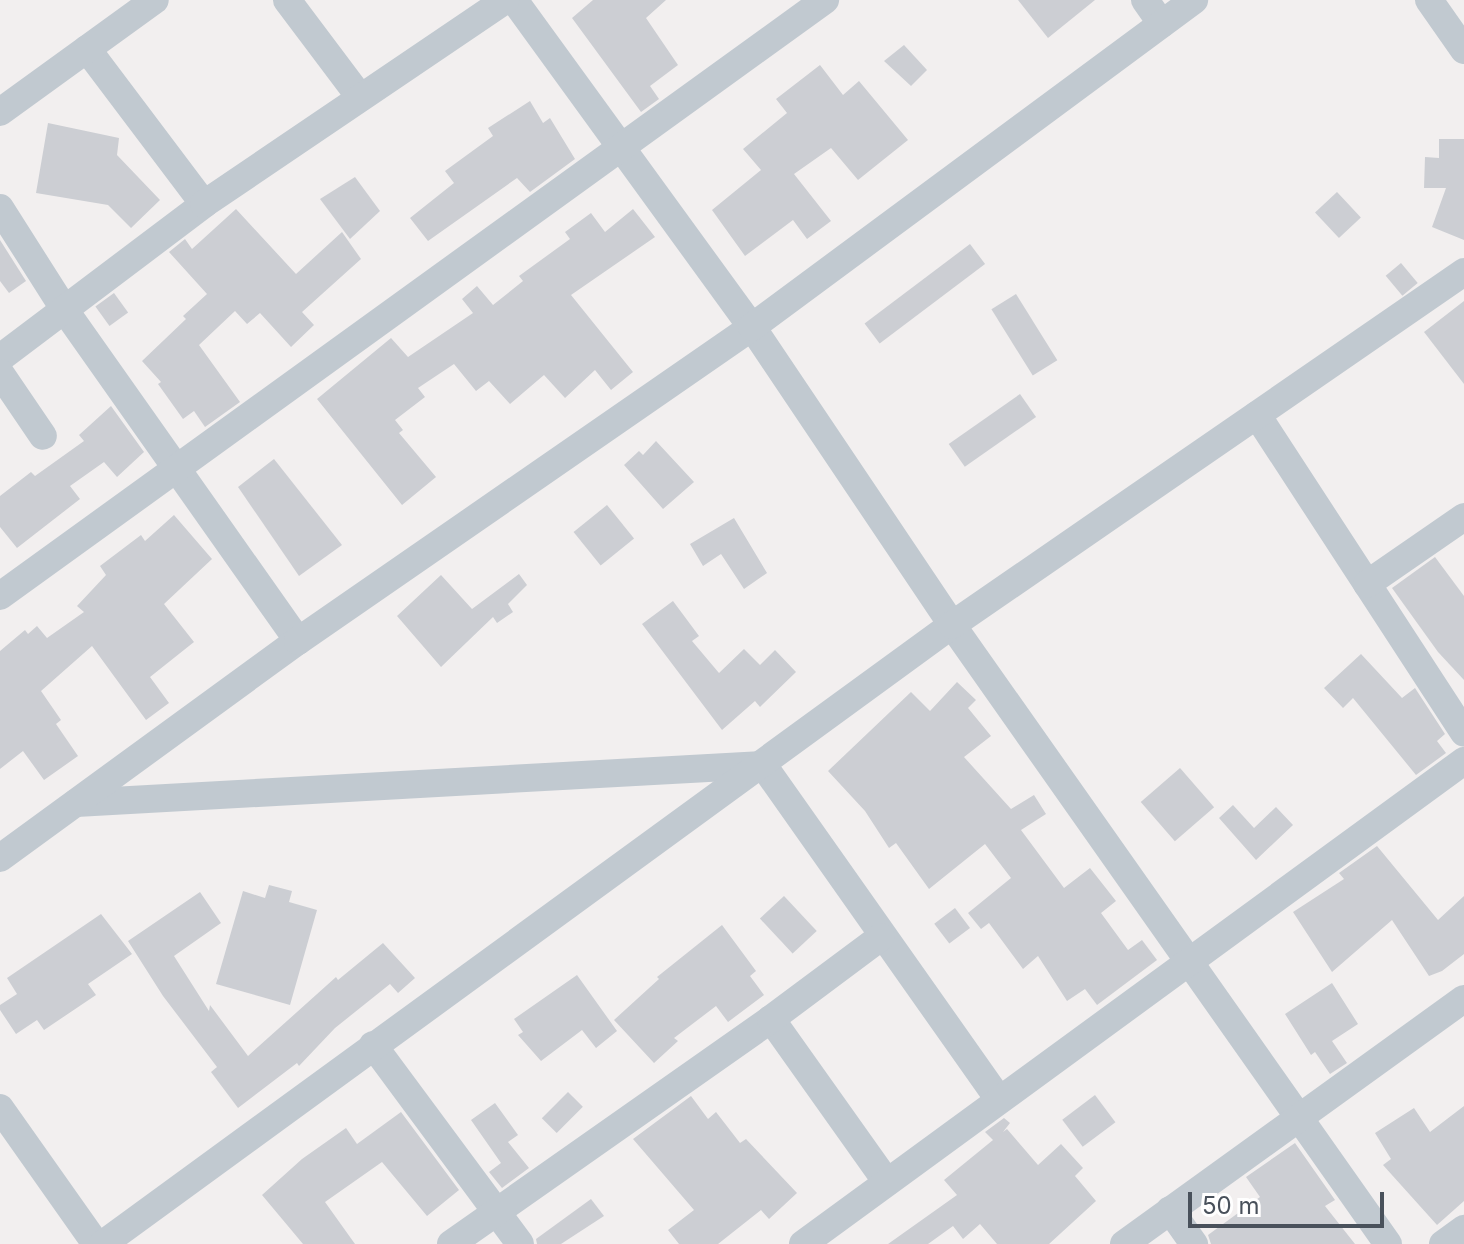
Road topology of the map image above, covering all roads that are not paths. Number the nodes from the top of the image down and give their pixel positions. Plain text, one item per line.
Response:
1 (155, 0) edge
2 (287, 0) edge
3 (505, 0) edge
4 (514, 0) edge
5 (825, 0) edge
6 (1145, 0) edge
7 (1194, 0) edge
8 (1429, 0) edge
9 (1162, 24) junction
10 (1462, 41) edge
11 (87, 49) junction
12 (359, 96) junction
13 (0, 112) edge
14 (621, 145) junction
15 (204, 204) junction
16 (0, 208) edge
17 (1464, 272) edge
18 (64, 309) junction
19 (752, 327) junction
20 (0, 358) edge
21 (0, 373) edge
22 (1257, 415) junction
23 (43, 436) dead end
24 (177, 468) junction
25 (1464, 517) edge
26 (1367, 584) junction
27 (0, 596) edge
28 (952, 625) junction
29 (298, 641) junction
30 (1464, 732) edge
31 (1464, 761) edge
32 (763, 765) junction
33 (76, 803) junction
34 (0, 858) edge
35 (881, 937) junction
36 (1190, 961) junction
37 (1464, 999) edge
38 (771, 1019) junction
39 (373, 1045) junction
40 (999, 1099) junction
41 (0, 1108) edge
42 (1302, 1117) junction
43 (887, 1182) junction
44 (1170, 1210) junction
45 (495, 1214) junction
46 (1464, 1229) edge
47 (96, 1244) edge
48 (103, 1244) edge
49 (451, 1244) edge
50 (520, 1244) edge
51 (803, 1244) edge
52 (1124, 1244) edge
53 (1194, 1244) edge
54 (1388, 1244) edge
55 (1443, 1244) edge

1 - 11 street
2 - 12 street
3 - 12 street
4 - 14 street
5 - 14 street
6 - 9 street
7 - 9 street
8 - 10 street
9 - 19 street
11 - 13 street
11 - 15 street
12 - 15 street
14 - 19 street
14 - 24 street
15 - 18 street
16 - 18 street
17 - 22 street
18 - 20 street
18 - 24 street
19 - 28 street
19 - 29 street
21 - 23 street
22 - 26 street
22 - 28 street
24 - 27 street
24 - 29 street
25 - 26 street
26 - 30 street
28 - 32 street
28 - 36 street
29 - 33 street
31 - 36 street
32 - 33 street
32 - 35 street
32 - 39 street
33 - 34 street
35 - 38 street
35 - 40 street
36 - 40 street
36 - 42 street
37 - 42 street
38 - 43 street
38 - 45 street
39 - 45 street
39 - 48 street
40 - 43 street
41 - 47 street
42 - 44 street
42 - 54 street
43 - 51 street
44 - 52 street
44 - 53 street
45 - 49 street
45 - 50 street
46 - 55 street

